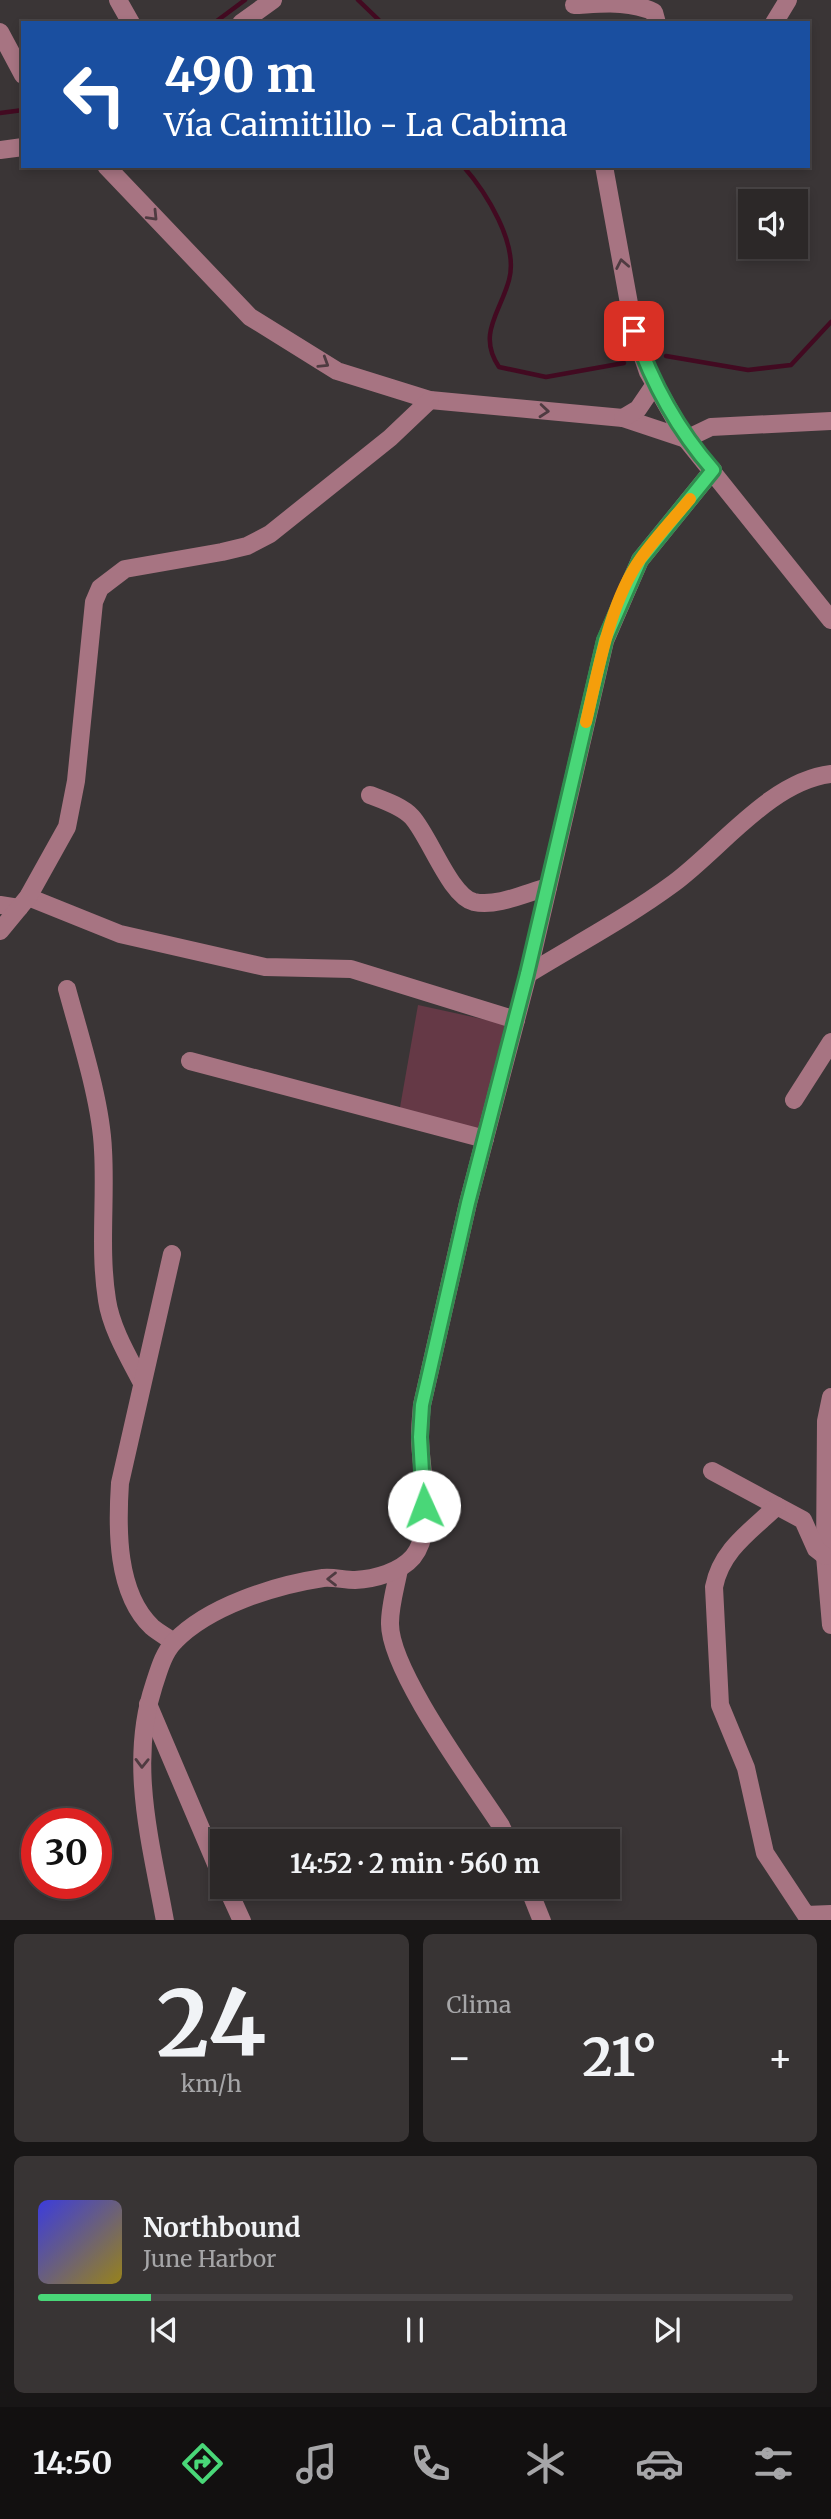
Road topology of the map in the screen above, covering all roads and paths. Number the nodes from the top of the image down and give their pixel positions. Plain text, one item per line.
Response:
1 (118, 0) edge
2 (273, 0) edge
3 (788, 0) edge
4 (575, 9) edge
5 (130, 21) edge
6 (244, 21) edge
7 (656, 21) edge
8 (776, 21) edge
9 (0, 32) edge
10 (21, 71) edge
11 (21, 147) edge
12 (0, 150) edge
13 (108, 168) edge
14 (604, 168) edge
15 (652, 378) junction
16 (430, 400) junction
17 (623, 418) junction
18 (831, 421) edge
19 (685, 439) junction
20 (713, 470) junction
21 (831, 620) edge
22 (831, 774) edge
23 (370, 794) dead end
24 (548, 887) junction
25 (23, 903) junction
26 (0, 905) edge
27 (0, 931) edge
28 (527, 974) junction
29 (67, 989) dead end
30 (516, 1020) junction
31 (831, 1042) edge
32 (190, 1061) dead end
33 (794, 1100) dead end
34 (485, 1139) junction
35 (172, 1254) dead end
36 (142, 1383) junction
37 (831, 1397) edge
38 (828, 1421) edge
39 (712, 1471) dead end
40 (777, 1506) junction
41 (825, 1556) junction
42 (399, 1569) junction
43 (831, 1625) edge
44 (174, 1642) junction
45 (148, 1702) junction
46 (502, 1829) edge
47 (210, 1849) edge
48 (232, 1899) edge
49 (533, 1899) edge
50 (831, 1914) edge
51 (165, 1920) edge
52 (242, 1920) edge
53 (542, 1920) edge

1 - 5 street
2 - 6 street
3 - 8 street
4 - 7 street
9 - 10 street
11 - 12 street
13 -> 16 street
15 -> 14 street
15 - 17 street
15 - 19 street
16 -> 17 street
16 - 25 street
17 - 19 street
18 - 19 street
19 - 20 street
20 - 21 street
20 - 24 street
22 - 28 street
23 - 24 street
24 - 28 street
25 - 26 street
25 - 27 street
25 - 30 street
28 - 30 street
29 - 36 street
30 - 34 street
31 - 33 street
32 - 34 street
34 - 42 street
35 - 36 street
36 - 44 street
37 - 38 street
38 - 41 street
39 - 40 street
40 - 41 street
40 - 50 street
41 - 43 street
42 -> 44 street
42 - 46 street
44 - 45 street
45 - 47 street
45 -> 51 street
48 - 52 street
49 - 53 street

